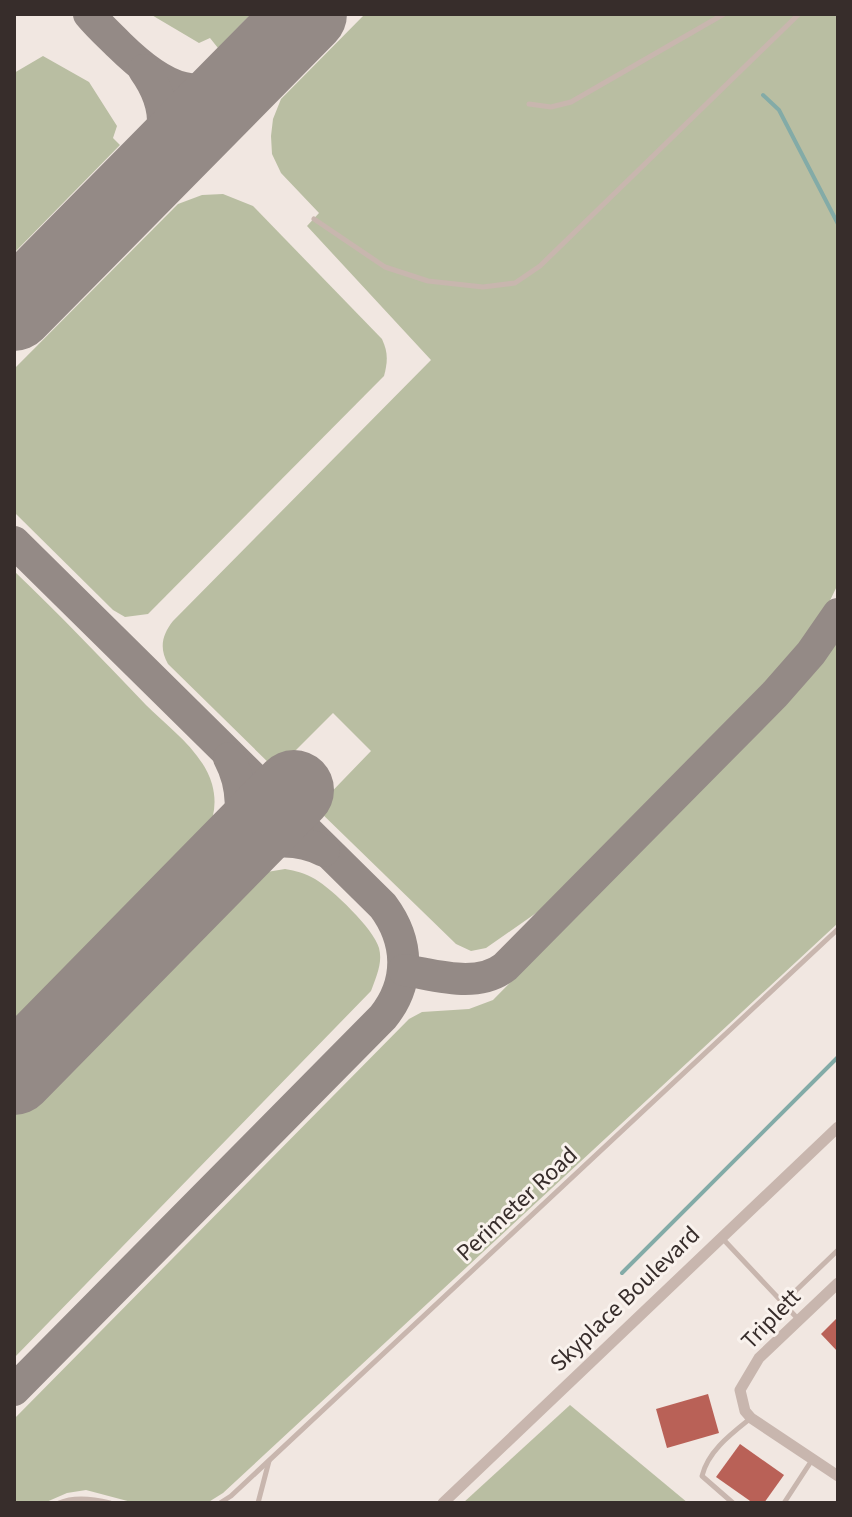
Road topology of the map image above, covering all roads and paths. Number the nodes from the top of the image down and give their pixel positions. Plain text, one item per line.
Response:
1 (724, 14) edge
2 (799, 14) edge
3 (529, 104) dead end
4 (314, 219) dead end
5 (838, 929) edge
6 (838, 1127) edge
7 (722, 1237) junction
8 (838, 1250) edge
9 (838, 1283) edge
10 (783, 1303) junction
11 (799, 1320) junction
12 (751, 1418) junction
13 (813, 1459) junction
14 (269, 1460) junction
15 (838, 1476) edge
16 (59, 1503) edge
17 (110, 1503) edge
18 (220, 1503) edge
19 (258, 1503) edge
20 (443, 1503) edge
21 (733, 1503) edge
22 (784, 1503) edge

1 - 3 lane
2 - 4 lane
5 - 14 lane, Perimeter Road
6 - 7 street, Skyplace Boulevard
7 - 10 lane
7 - 20 street, Skyplace Boulevard
8 - 10 lane
9 - 11 street, Triplett
10 - 11 lane
11 - 12 street, Triplett
12 - 13 street
12 - 21 lane
13 - 15 street
13 - 22 lane
14 - 18 lane, Perimeter Road
14 - 19 lane
16 - 17 lane

